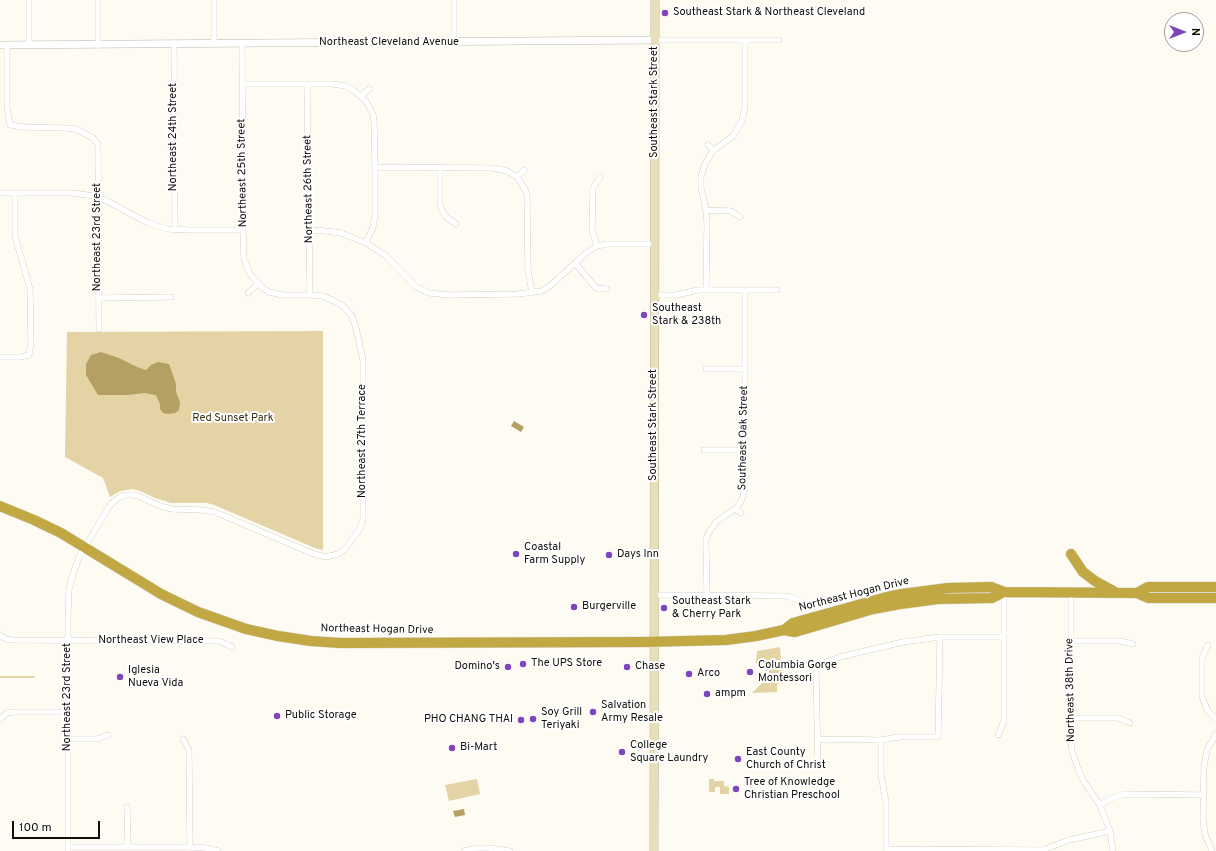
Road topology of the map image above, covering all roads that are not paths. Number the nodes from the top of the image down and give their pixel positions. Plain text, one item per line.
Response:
1 (29, 0) edge
2 (98, 0) edge
3 (214, 0) edge
4 (454, 0) edge
5 (655, 0) edge
6 (655, 40) junction
7 (745, 40) junction
8 (779, 40) dead end
9 (454, 42) junction
10 (174, 44) junction
11 (214, 44) junction
12 (242, 44) junction
13 (3, 45) edge
14 (29, 45) junction
15 (98, 45) junction
16 (242, 84) junction
17 (307, 84) junction
18 (369, 89) dead end
19 (361, 96) junction
20 (708, 145) dead end
21 (714, 150) junction
22 (375, 167) junction
23 (440, 168) junction
24 (524, 170) dead end
25 (517, 177) junction
26 (600, 177) dead end
27 (0, 193) edge
28 (15, 194) junction
29 (98, 197) junction
30 (706, 210) junction
31 (740, 217) dead end
32 (456, 224) dead end
33 (175, 230) junction
34 (243, 230) junction
35 (309, 230) junction
36 (366, 242) junction
37 (654, 244) junction
38 (597, 246) junction
39 (575, 263) junction
40 (258, 284) junction
41 (607, 289) dead end
42 (706, 290) junction
43 (745, 290) junction
44 (777, 290) dead end
45 (248, 293) dead end
46 (532, 293) junction
47 (310, 295) junction
48 (654, 296) junction
49 (171, 297) dead end
50 (99, 298) junction
51 (99, 329) dead end
52 (0, 358) edge
53 (706, 369) dead end
54 (745, 369) junction
55 (704, 450) dead end
56 (745, 450) junction
57 (0, 506) edge
58 (735, 509) junction
59 (741, 513) dead end
60 (85, 547) junction
61 (344, 550) joint
62 (1071, 554) dead end
63 (1216, 587) edge
64 (1004, 592) junction
65 (1170, 592) junction
66 (1071, 593) junction
67 (1117, 593) junction
68 (654, 595) junction
69 (707, 595) junction
70 (1216, 598) edge
71 (800, 600) dead end
72 (0, 635) edge
73 (940, 637) junction
74 (1004, 637) junction
75 (68, 640) junction
76 (1071, 641) junction
77 (654, 642) junction
78 (1133, 644) dead end
79 (1208, 645) dead end
80 (232, 647) dead end
81 (68, 712) junction
82 (1071, 718) junction
83 (0, 719) edge
84 (1216, 719) edge
85 (1130, 723) dead end
86 (1216, 734) edge
87 (108, 735) dead end
88 (998, 735) dead end
89 (68, 739) junction
90 (183, 739) dead end
91 (817, 739) junction
92 (881, 740) junction
93 (818, 767) dead end
94 (1203, 795) junction
95 (1100, 806) junction
96 (127, 807) dead end
97 (1110, 831) junction
98 (128, 847) junction
99 (190, 847) junction
100 (68, 849) edge
101 (886, 850) edge
102 (218, 851) edge
103 (464, 851) edge
104 (510, 851) edge
105 (654, 851) edge
106 (1112, 851) edge
107 (1212, 851) edge

1 - 14 street
2 - 15 street
3 - 11 street
4 - 9 street
5 - 6 main road, Southeast Stark Street
6 - 7 street, Northeast Cleveland Avenue
6 - 9 street, Northeast Cleveland Avenue
6 - 37 main road, Southeast Stark Street
7 - 8 street, Northeast Cleveland Avenue
7 - 21 street
9 - 12 street, Northeast Cleveland Avenue
10 - 11 street, Northeast Cleveland Avenue
10 - 15 street, Northeast Cleveland Avenue
10 - 33 street, Northeast 24th Street
11 - 12 street, Northeast Cleveland Avenue
12 - 16 street, Northeast 25th Street
13 - 14 street, Northeast Cleveland Avenue
13 - 29 street, Northeast 23rd Street
14 - 15 street, Northeast Cleveland Avenue
16 - 17 street
16 - 34 street, Northeast 25th Street
17 - 19 street
17 - 35 street, Northeast 26th Street
18 - 19 street
19 - 22 street
20 - 21 street
21 - 30 street
22 - 23 street
22 - 36 street
23 - 25 street
23 - 32 street
24 - 25 street
25 - 46 street
26 - 38 street
27 - 28 street
28 - 29 street
28 - 52 street
29 - 33 street
29 - 50 street, Northeast 23rd Street
30 - 31 street
30 - 42 street
33 - 34 street
34 - 40 street, Northeast 25th Street
35 - 36 street
35 - 47 street, Northeast 26th Street
36 - 46 street
37 - 38 street
37 - 48 main road, Southeast Stark Street
38 - 39 street
39 - 41 street
39 - 46 street
40 - 45 street
40 - 47 street, Northeast 27th Terrace
42 - 43 street
42 - 48 street
43 - 44 street
43 - 54 street, Southeast Oak Street
47 - 61 street, Northeast 27th Terrace
48 - 68 main road, Southeast Stark Street
49 - 50 street
50 - 51 street, Northeast 23rd Street
53 - 54 street
54 - 56 street, Southeast Oak Street
55 - 56 street
56 - 58 street, Southeast Oak Street
57 - 60 highway, Northeast Hogan Drive
58 - 59 street
58 - 69 street
60 - 61 street, Northeast 23rd Street
60 - 75 street, Northeast 23rd Street
60 - 77 highway, Northeast Hogan Drive
62 - 67 highway
63 - 65 highway
64 - 66 highway, Northeast Hogan Drive
64 - 74 street
64 - 77 highway, Northeast Hogan Drive
65 - 67 highway, Northeast Hogan Drive
65 - 70 highway
66 - 67 highway, Northeast Hogan Drive
66 - 76 street, Northeast 38th Drive
68 - 69 street
68 - 77 main road, Southeast Stark Street
69 - 71 street
72 - 75 street, Northeast View Place
73 - 74 street
73 - 91 street
73 - 92 street
74 - 88 street
75 - 80 street, Northeast View Place
75 - 81 street, Northeast 23rd Street
76 - 78 street
76 - 82 street, Northeast 38th Drive
77 - 105 main road, Southeast Stark Street
79 - 84 street
81 - 83 street
81 - 89 street, Northeast 23rd Street
82 - 85 street
82 - 95 street, Northeast 38th Drive
86 - 94 street
87 - 89 street
89 - 100 street, Northeast 23rd Street
90 - 99 street
91 - 92 street
91 - 93 street
92 - 101 street
94 - 95 street
94 - 107 street
95 - 97 street, Northeast 38th Drive
96 - 98 street
97 - 101 street
97 - 106 street, Northeast 38th Drive
98 - 99 street
98 - 100 street
99 - 102 street
103 - 104 street

